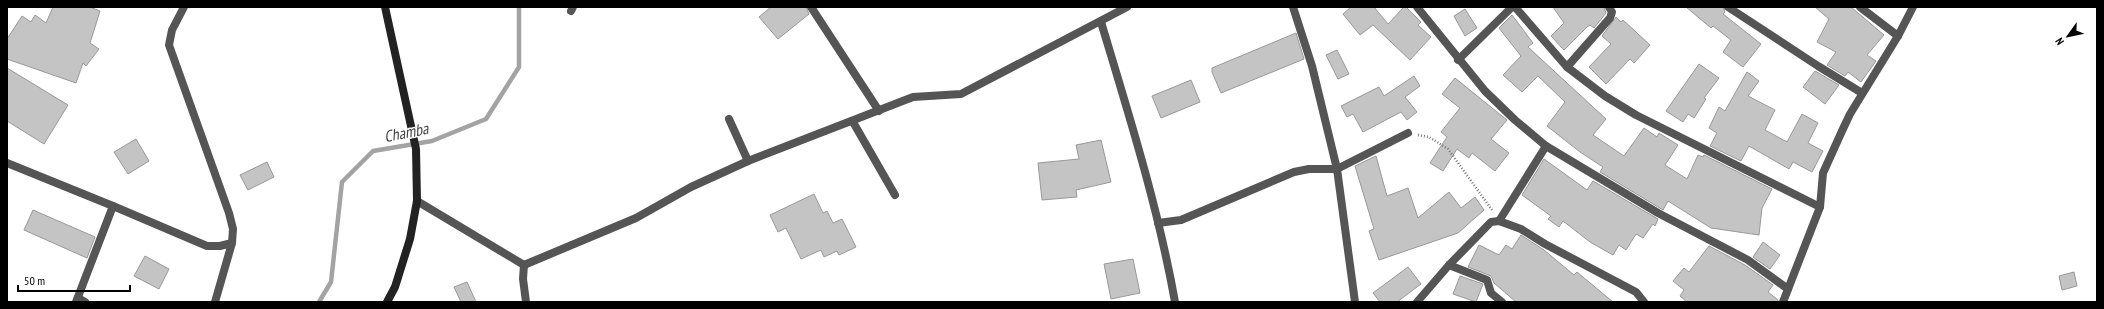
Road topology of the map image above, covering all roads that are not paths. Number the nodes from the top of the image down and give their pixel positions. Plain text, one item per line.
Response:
1 (184, 7) edge
2 (385, 7) edge
3 (811, 7) edge
4 (1127, 7) edge
5 (1293, 7) edge
6 (1417, 7) edge
7 (1514, 7) edge
8 (1609, 7) edge
9 (1728, 7) edge
10 (1860, 7) edge
11 (1913, 7) edge
12 (1101, 22) junction
13 (1898, 36) junction
14 (1458, 60) junction
15 (1567, 67) junction
16 (1862, 93) junction
17 (879, 111) junction
18 (729, 119) dead end
19 (852, 122) junction
20 (1408, 133) road end
21 (1546, 146) junction
22 (748, 161) junction
23 (7, 163) edge
24 (1337, 169) junction
25 (895, 195) dead end
26 (417, 201) junction
27 (113, 206) junction
28 (1820, 206) junction
29 (1499, 221) junction
30 (1158, 223) junction
31 (232, 243) junction
32 (220, 246) junction
33 (227, 259) junction
34 (524, 265) junction
35 (1449, 265) junction
36 (1788, 289) junction
37 (80, 301) edge
38 (1419, 301) edge
39 (215, 302) edge
40 (387, 302) edge
41 (526, 302) edge
42 (1175, 302) edge
43 (1355, 302) edge
44 (1502, 302) edge
45 (1644, 302) edge
46 (1783, 302) edge

1 - 31 street
2 - 26 main road
3 - 17 street
4 - 12 street
5 - 24 street
6 - 14 street
7 - 14 street
7 - 15 street
8 - 15 street
9 - 16 street
10 - 13 street
11 - 13 street
12 - 17 street
12 - 30 street
13 - 16 street
14 - 21 street
15 - 28 street
16 - 28 street
17 - 19 street
18 - 22 street
19 - 22 street
19 - 25 street
20 - 24 street
21 - 29 street
21 - 36 street
22 - 34 street
23 - 27 street
24 - 30 street
24 - 43 street
26 - 34 street
26 - 40 main road
27 - 32 street
27 - 37 street
28 - 36 street
29 - 35 street
29 - 45 street
30 - 42 street
31 - 32 street
31 - 33 street
32 - 33 street
33 - 39 street
34 - 41 street
35 - 38 street
35 - 44 street
36 - 46 street

